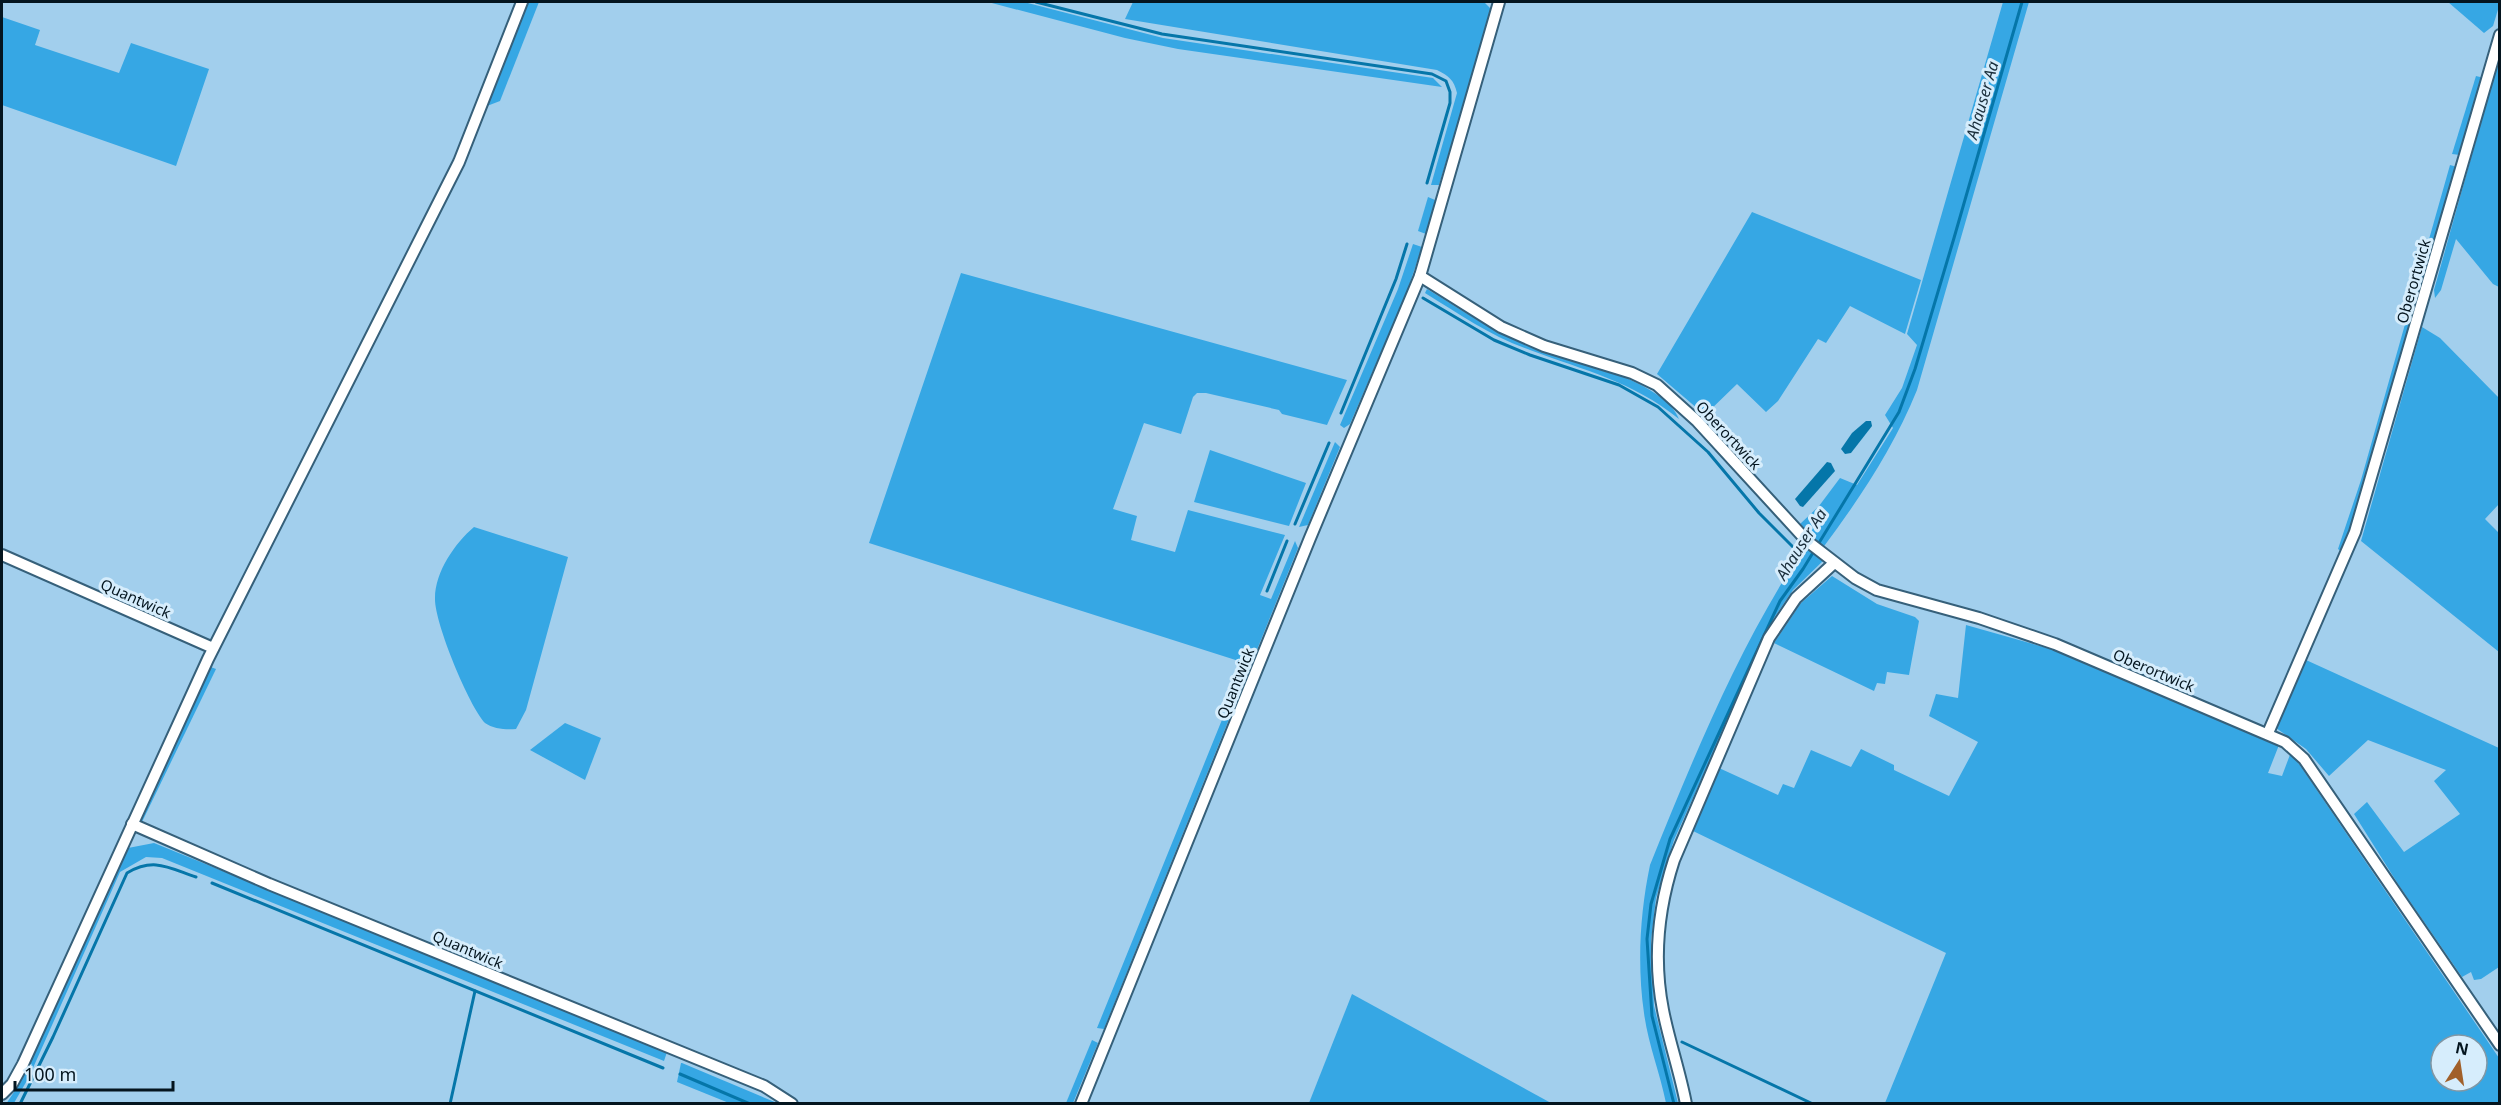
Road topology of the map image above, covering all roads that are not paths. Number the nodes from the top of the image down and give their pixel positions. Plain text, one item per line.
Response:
1 (522, 2) edge
2 (1499, 2) edge
3 (2499, 34) edge
4 (1420, 276) junction
5 (2, 555) edge
6 (1833, 564) junction
7 (213, 648) junction
8 (2268, 733) junction
9 (132, 824) junction
10 (2499, 1045) edge
11 (2, 1094) edge
12 (792, 1104) edge
13 (1081, 1104) edge
14 (1686, 1104) edge

1 - 7 street
2 - 4 street
3 - 8 street, Oberortwick
4 - 6 street, Oberortwick
4 - 13 street, Quantwick
5 - 7 street, Quantwick
6 - 8 street, Oberortwick
6 - 14 street
7 - 9 street
8 - 10 street, Oberortwick
9 - 11 street
9 - 12 street, Quantwick

